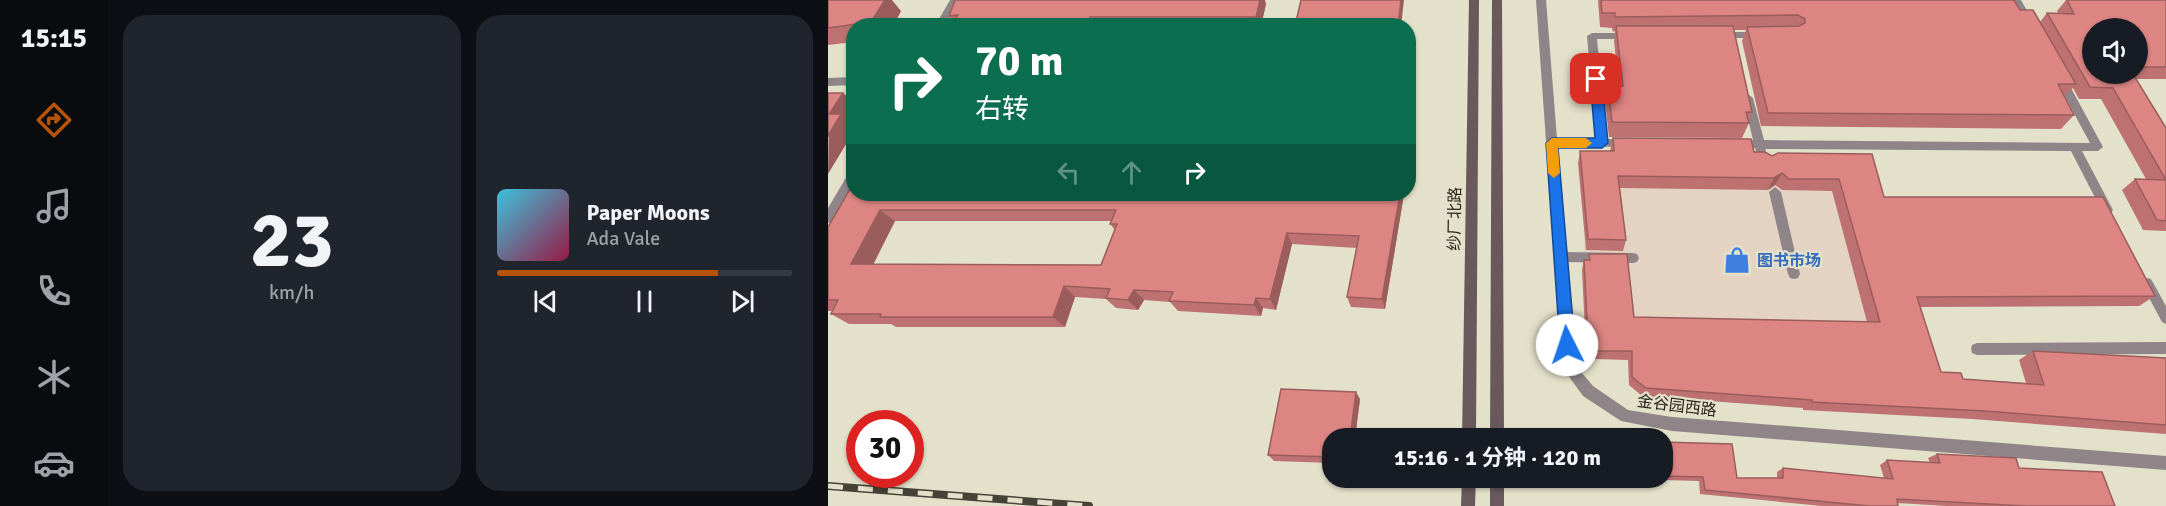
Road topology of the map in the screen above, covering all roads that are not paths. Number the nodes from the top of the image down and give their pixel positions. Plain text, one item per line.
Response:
1 (955, 0) edge
2 (1474, 0) edge
3 (1497, 0) edge
4 (1540, 0) edge
5 (2016, 0) edge
6 (945, 18) edge
7 (2032, 29) edge
8 (1710, 35) edge
9 (1769, 35) edge
10 (1639, 36) edge
11 (2054, 69) edge
12 (846, 81) edge
13 (828, 82) edge
14 (1746, 90) edge
15 (1552, 143) junction
16 (1602, 143) junction
17 (1635, 144) edge
18 (1725, 144) edge
19 (1758, 145) junction
20 (2074, 147) junction
21 (1766, 162) edge
22 (846, 188) edge
23 (1775, 192) edge
24 (828, 218) edge
25 (2112, 218) edge
26 (1560, 257) junction
27 (1633, 258) dead end
28 (2139, 268) edge
29 (1794, 274) dead end
30 (2166, 318) edge
31 (2166, 348) edge
32 (1977, 349) dead end
33 (1469, 428) edge
34 (1497, 428) edge
35 (2166, 462) edge
36 (1469, 488) edge
37 (1497, 488) edge
38 (1468, 506) edge
39 (1497, 506) edge

1 - 6 street
2 - 33 main road, 纱厂北路
3 - 34 main road
4 - 15 street, 金谷园西路
5 - 7 street
8 - 9 street
10 - 16 street
11 - 20 street
12 - 13 street
14 - 19 street
15 - 16 street
15 - 26 street, 金谷园西路
16 - 17 street
18 - 19 street
19 - 20 street
19 - 21 street
20 - 25 street
22 - 24 street
23 - 29 street
26 - 27 street
26 - 35 street, 金谷园西路
28 - 30 street
31 - 32 street
36 - 38 main road
37 - 39 main road

